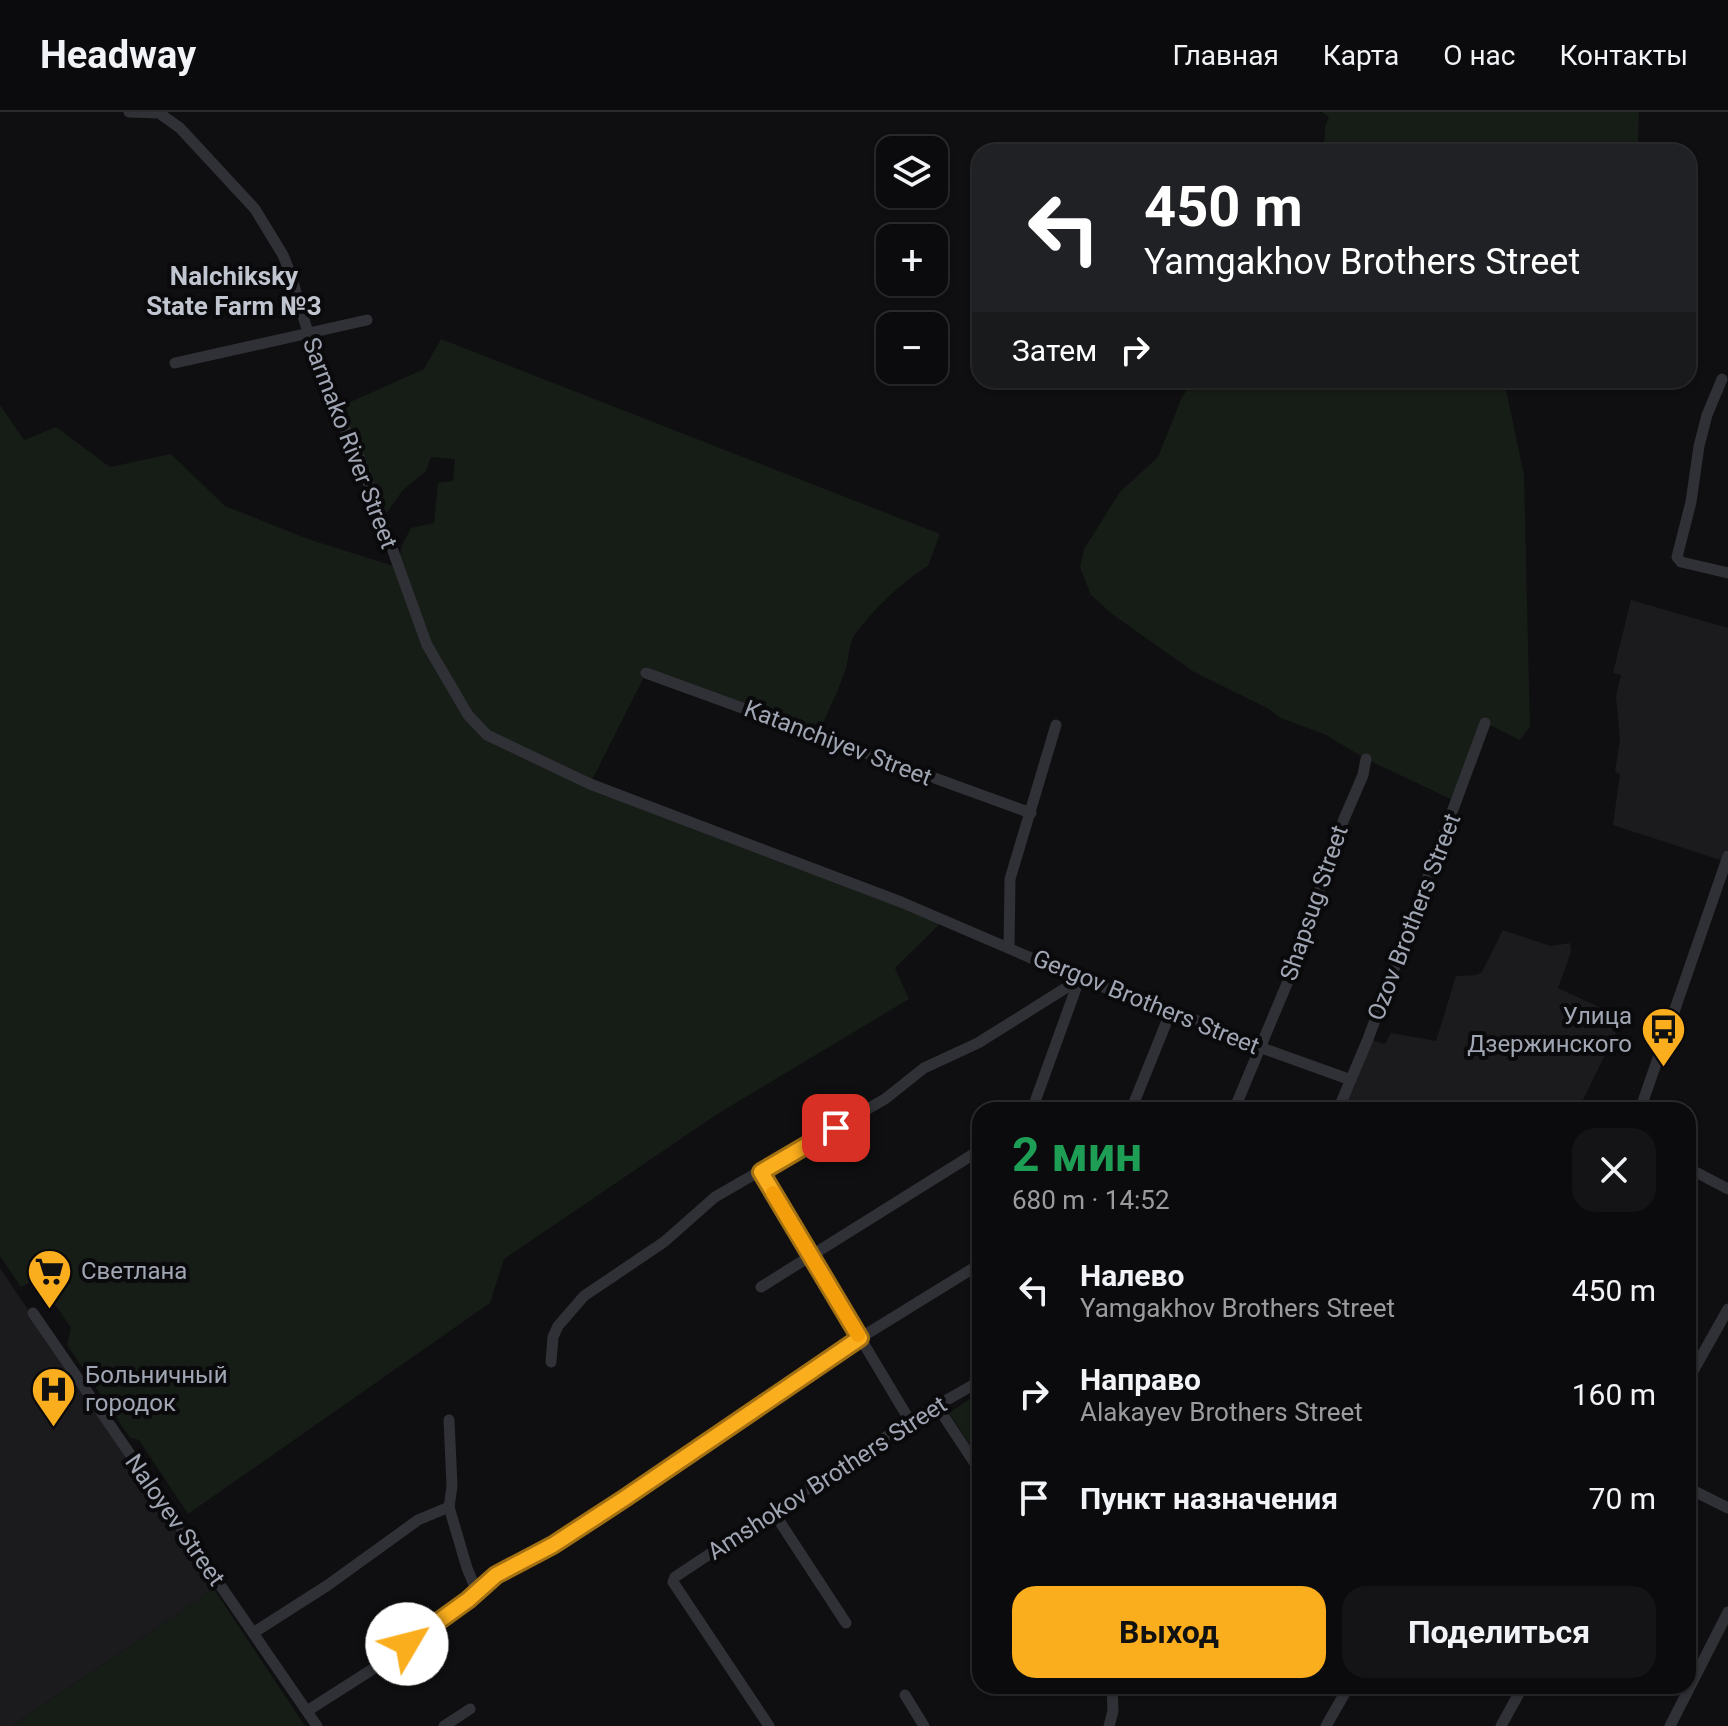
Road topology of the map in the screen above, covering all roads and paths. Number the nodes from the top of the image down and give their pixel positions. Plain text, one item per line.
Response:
1 (129, 112) edge
2 (367, 320) dead end
3 (308, 334) junction
4 (175, 363) dead end
5 (1722, 379) dead end
6 (1728, 573) edge
7 (646, 673) dead end
8 (1485, 723) dead end
9 (1056, 725) dead end
10 (1366, 759) dead end
11 (1031, 813) junction
12 (1728, 856) edge
13 (943, 921) joint
14 (1009, 947) junction
15 (1080, 979) junction
16 (1171, 1011) junction
17 (1259, 1047) junction
18 (1351, 1080) junction
19 (1035, 1102) edge
20 (1134, 1102) edge
21 (1237, 1102) edge
22 (1341, 1102) edge
23 (1643, 1102) edge
24 (972, 1155) edge
25 (761, 1172) junction
26 (1696, 1172) edge
27 (1728, 1189) edge
28 (811, 1256) junction
29 (972, 1269) edge
30 (761, 1287) dead end
31 (1728, 1309) edge
32 (33, 1313) dead end
33 (860, 1338) junction
34 (551, 1362) dead end
35 (1696, 1366) edge
36 (972, 1386) edge
37 (937, 1406) junction
38 (449, 1420) dead end
39 (910, 1421) junction
40 (972, 1459) edge
41 (1696, 1492) edge
42 (449, 1507) junction
43 (1728, 1508) edge
44 (774, 1513) junction
45 (477, 1592) junction
46 (1728, 1612) edge
47 (846, 1623) dead end
48 (253, 1633) junction
49 (1696, 1675) edge
50 (1112, 1694) edge
51 (1344, 1694) edge
52 (1519, 1694) edge
53 (1686, 1694) edge
54 (905, 1695) dead end
55 (470, 1709) dead end
56 (307, 1711) junction
57 (317, 1726) edge
58 (444, 1726) edge
59 (769, 1726) edge
60 (924, 1726) edge
61 (1109, 1726) edge
62 (1326, 1726) edge
63 (1501, 1726) edge
64 (1670, 1726) edge

1 - 3 street, Sarmako River Street
2 - 3 street
3 - 4 street
3 - 13 street, Sarmako River Street
5 - 6 street
7 - 11 street, Katanchiyev Street
8 - 18 street, Ozov Brothers Street
9 - 11 street
10 - 17 street, Shapsug Street
11 - 14 street
12 - 23 street
13 - 14 street, Gergov Brothers Street
14 - 15 street, Gergov Brothers Street
15 - 16 street, Gergov Brothers Street
15 - 19 street
15 - 25 street
16 - 17 street, Gergov Brothers Street
16 - 20 street
17 - 18 street, Gergov Brothers Street
17 - 21 street
18 - 22 street, Ozov Brothers Street
24 - 28 street
25 - 28 street
25 - 34 street
26 - 27 street
28 - 30 street
28 - 33 street
29 - 33 street
31 - 35 street
32 - 48 street, Naloyev Street
33 - 39 street
33 - 45 street
36 - 37 street, Amshokov Brothers Street
37 - 39 street, Amshokov Brothers Street
37 - 40 street
38 - 42 street
39 - 44 street, Amshokov Brothers Street
41 - 43 street
42 - 45 street
42 - 48 street
44 - 47 street
44 - 59 street, Amshokov Brothers Street
45 - 56 street
46 - 49 street
48 - 56 street, Naloyev Street
50 - 61 street
51 - 62 street
52 - 63 street
53 - 64 street
54 - 60 street
55 - 58 street
56 - 57 street, Naloyev Street

